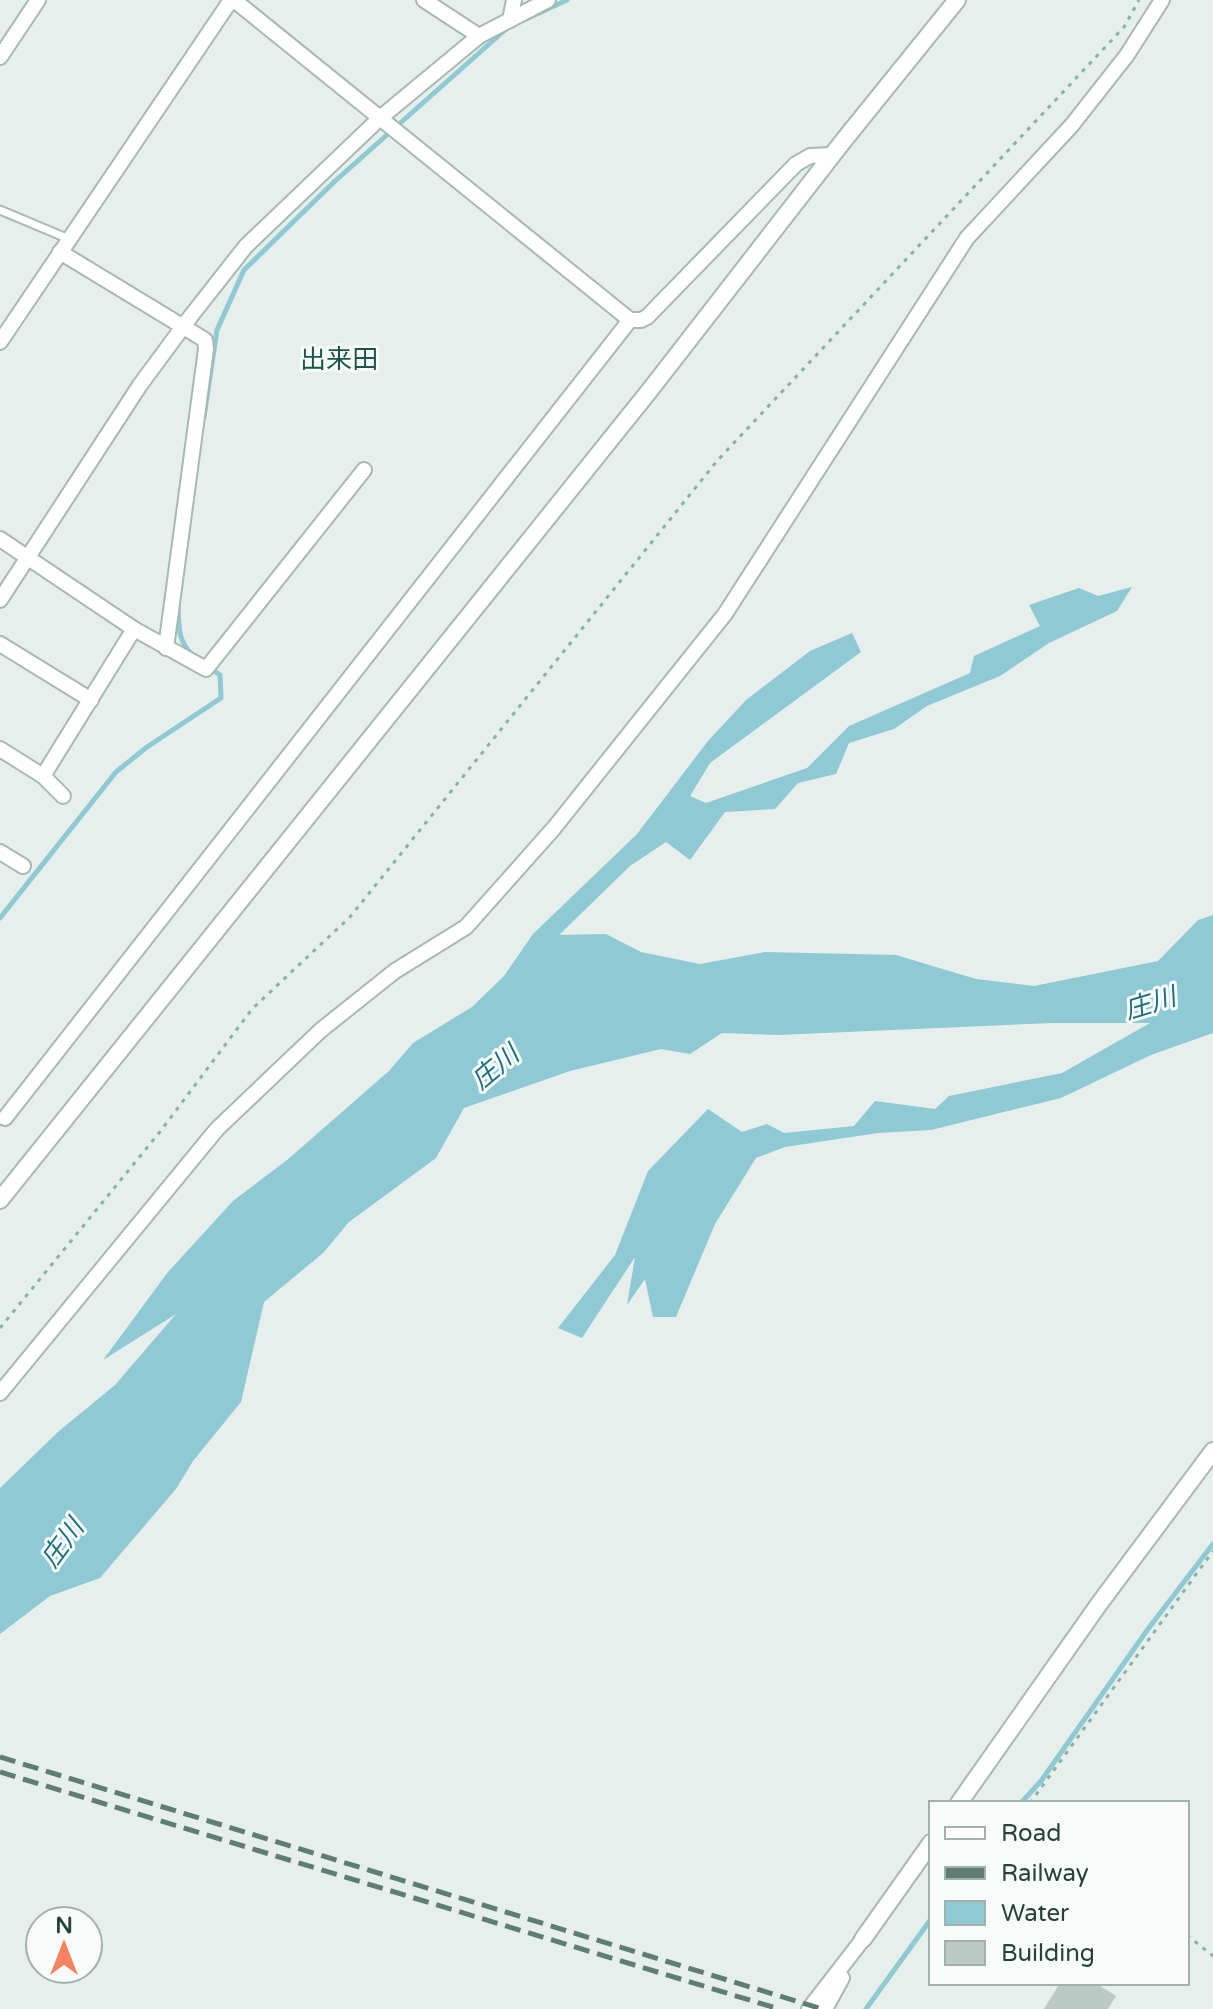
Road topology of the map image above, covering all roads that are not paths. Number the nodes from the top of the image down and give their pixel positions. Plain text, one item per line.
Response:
1 (38, 0) edge
2 (232, 0) edge
3 (424, 0) edge
4 (514, 0) edge
5 (548, 0) edge
6 (957, 0) edge
7 (1162, 0) edge
8 (510, 20) junction
9 (479, 36) junction
10 (0, 57) edge
11 (380, 118) junction
12 (832, 155) junction
13 (0, 210) edge
14 (69, 239) junction
15 (60, 252) junction
16 (630, 320) junction
17 (183, 329) junction
18 (0, 342) edge
19 (364, 470) dead end
20 (0, 539) edge
21 (26, 557) junction
22 (0, 600) edge
23 (134, 629) junction
24 (0, 644) edge
25 (166, 648) junction
26 (91, 700) junction
27 (0, 749) edge
28 (43, 776) junction
29 (63, 796) dead end
30 (0, 852) edge
31 (23, 866) dead end
32 (5, 1118) dead end
33 (0, 1200) edge
34 (0, 1393) edge
35 (1213, 1451) edge
36 (960, 1801) edge
37 (929, 1846) edge
38 (863, 1939) junction
39 (809, 2009) edge
40 (825, 2009) edge

1 - 10 street
2 - 11 street
2 - 14 street
3 - 9 street
4 - 8 street
5 - 8 street
6 - 12 street
7 - 34 street
8 - 9 street
9 - 11 street
11 - 16 street
11 - 17 street
12 - 16 street
12 - 33 street
13 - 14 lane
14 - 15 street
15 - 17 street
15 - 18 street
16 - 32 street
17 - 21 street
17 - 25 street
19 - 25 street
20 - 21 street
21 - 22 street
21 - 23 street
23 - 25 street
23 - 26 street
24 - 26 street
26 - 28 street
27 - 28 street
28 - 29 street
30 - 31 street
35 - 36 street
37 - 38 street
38 - 39 street
38 - 40 street

